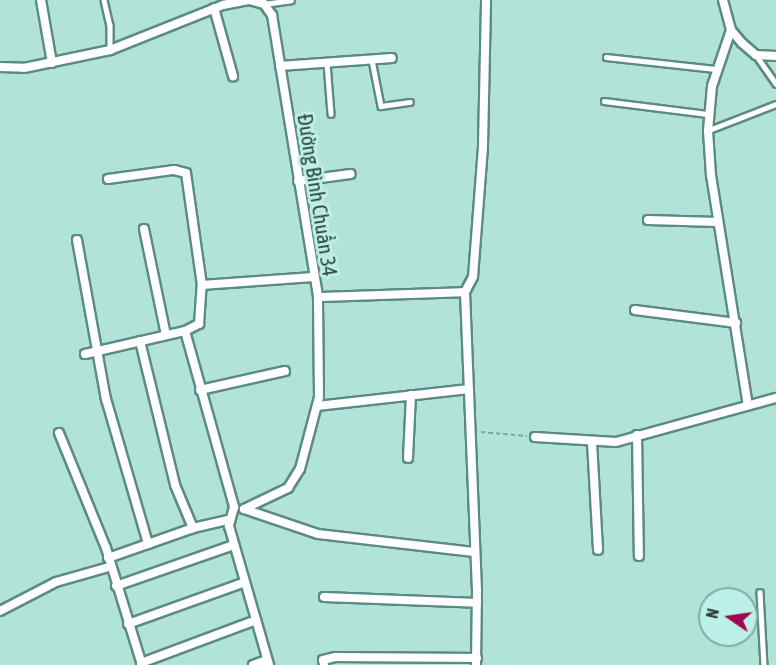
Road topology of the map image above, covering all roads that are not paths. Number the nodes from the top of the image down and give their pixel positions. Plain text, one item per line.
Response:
1 (41, 0) edge
2 (104, 0) edge
3 (291, 0) edge
4 (486, 0) edge
5 (723, 0) edge
6 (264, 4) junction
7 (214, 8) junction
8 (731, 30) junction
9 (110, 50) junction
10 (756, 56) junction
11 (776, 56) edge
12 (606, 57) dead end
13 (392, 58) dead end
14 (372, 60) junction
15 (52, 63) junction
16 (327, 63) junction
17 (280, 66) junction
18 (0, 67) edge
19 (717, 69) junction
20 (233, 76) dead end
21 (776, 84) edge
22 (604, 101) dead end
23 (410, 102) dead end
24 (776, 104) edge
25 (331, 114) dead end
26 (708, 114) junction
27 (708, 131) junction
28 (351, 174) dead end
29 (108, 179) dead end
30 (298, 181) junction
31 (648, 220) dead end
32 (718, 222) junction
33 (144, 229) dead end
34 (77, 240) dead end
35 (313, 277) junction
36 (202, 285) junction
37 (465, 292) junction
38 (318, 297) junction
39 (635, 310) dead end
40 (736, 323) junction
41 (185, 331) junction
42 (166, 335) junction
43 (140, 341) junction
44 (96, 351) junction
45 (85, 354) dead end
46 (285, 371) dead end
47 (469, 389) junction
48 (200, 390) junction
49 (411, 394) junction
50 (776, 398) edge
51 (747, 405) junction
52 (317, 406) junction
53 (59, 433) dead end
54 (637, 435) junction
55 (536, 437) road end
56 (592, 442) junction
57 (408, 458) dead end
58 (234, 507) junction
59 (244, 509) junction
60 (228, 520) junction
61 (194, 528) junction
62 (148, 544) junction
63 (234, 545) junction
64 (598, 550) dead end
65 (474, 552) junction
66 (639, 556) dead end
67 (108, 563) junction
68 (245, 582) junction
69 (116, 586) junction
70 (760, 592) dead end
71 (324, 597) dead end
72 (477, 603) junction
73 (0, 611) edge
74 (256, 620) junction
75 (128, 624) junction
76 (477, 661) edge
77 (268, 662) edge
78 (142, 664) edge
79 (253, 665) edge
80 (324, 665) edge
81 (764, 665) edge

1 - 15 street
2 - 9 lane
3 - 6 lane
4 - 37 street
5 - 8 street
6 - 7 street
6 - 17 street, Đường Bình Chuẩn 34
7 - 9 street
7 - 20 street
8 - 10 street
8 - 19 street
9 - 15 street
10 - 11 street
10 - 21 lane
12 - 19 lane
13 - 14 street
14 - 16 street
14 - 23 lane
15 - 18 street
16 - 17 street
16 - 25 lane
17 - 30 street, Đường Bình Chuẩn 34
19 - 26 street
22 - 26 lane
24 - 27 lane
26 - 27 street
27 - 32 street
28 - 30 street
29 - 36 street
30 - 35 street, Đường Bình Chuẩn 34
31 - 32 street
32 - 40 street
33 - 42 street
34 - 44 street
35 - 36 street
35 - 38 street, Đường Bình Chuẩn 34
36 - 41 street
37 - 38 street, Đường Bình Chuẩn 34
37 - 47 street
38 - 52 street
39 - 40 street
40 - 51 street
41 - 42 street
41 - 48 street
42 - 43 street
43 - 44 street
43 - 61 street
44 - 45 street
44 - 62 street
46 - 48 street
47 - 49 street
47 - 65 street
48 - 58 street
49 - 52 street
49 - 57 street
50 - 51 street
51 - 54 street
52 - 59 street
53 - 67 street
54 - 56 street
54 - 66 street
55 - 56 street
56 - 64 street
58 - 59 street
58 - 60 street
59 - 65 street
60 - 61 street
60 - 63 street
61 - 62 street
62 - 67 street
63 - 68 street
63 - 69 street
65 - 72 street
67 - 69 street
67 - 73 street
68 - 74 street
68 - 75 street
69 - 75 street
70 - 81 lane
71 - 72 street
72 - 76 street
74 - 77 street
74 - 78 street
75 - 78 street
76 - 80 street
77 - 79 street

